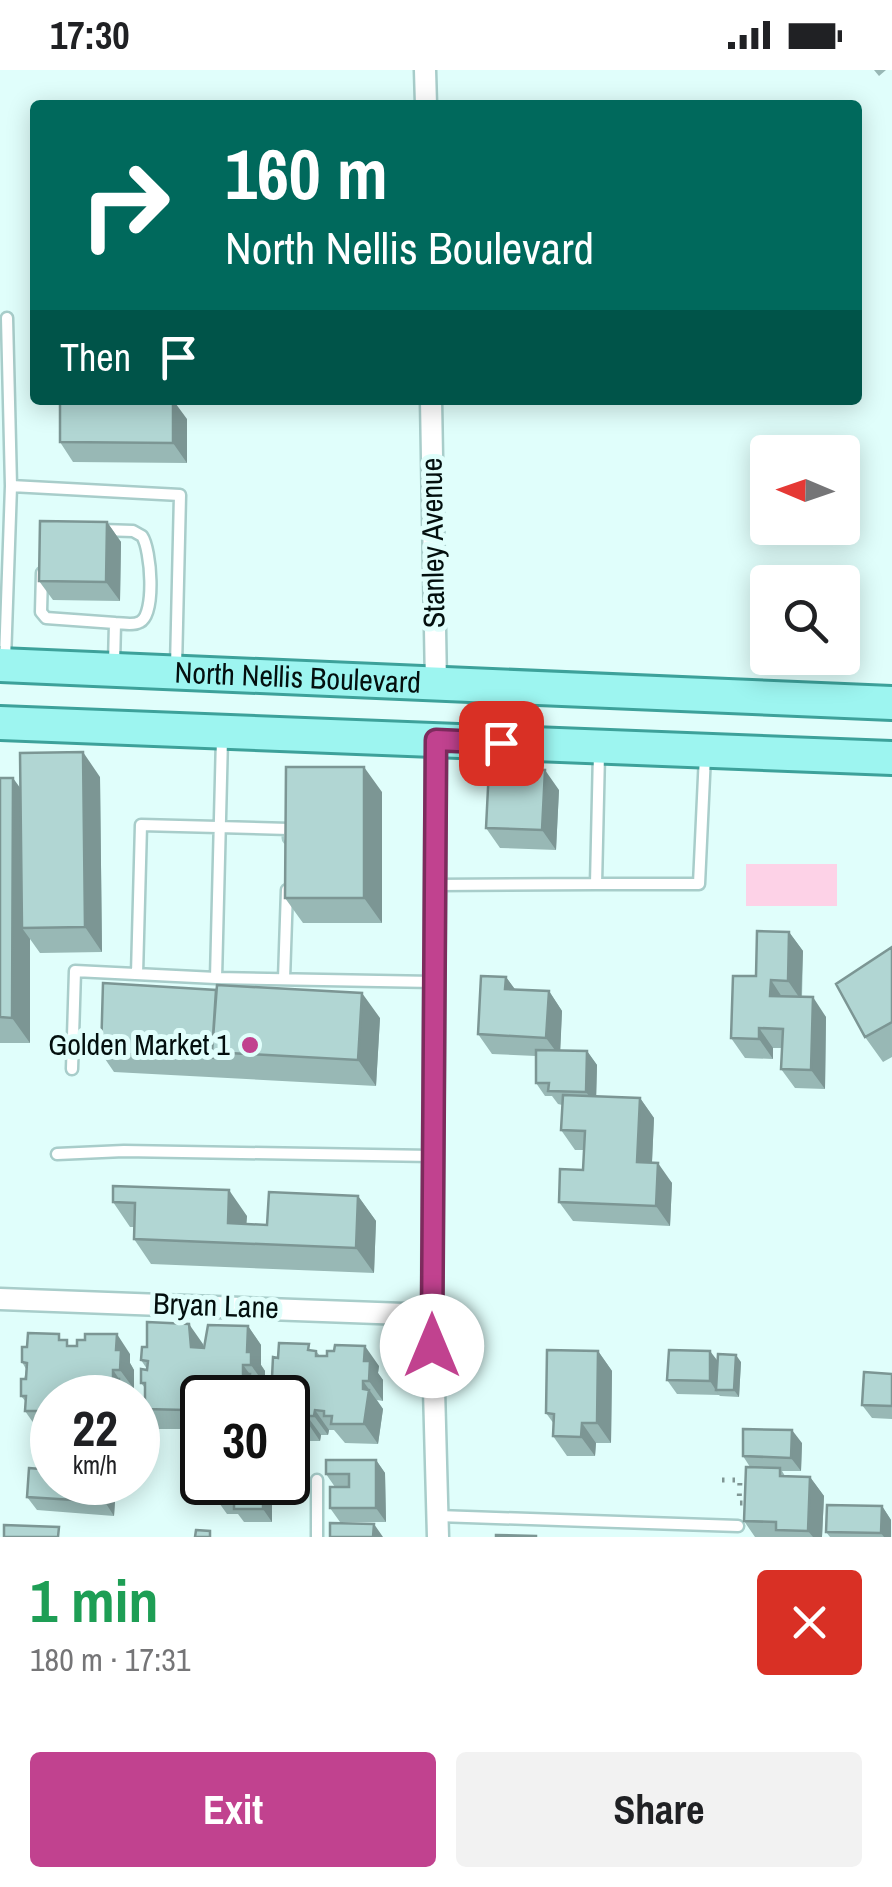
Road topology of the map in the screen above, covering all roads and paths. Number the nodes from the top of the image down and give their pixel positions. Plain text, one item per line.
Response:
1 (425, 70) edge
2 (426, 100) edge
3 (6, 318) dead end
4 (431, 405) edge
5 (11, 486) junction
6 (81, 529) edge
7 (42, 557) edge
8 (115, 623) junction
9 (2, 665) edge
10 (114, 670) junction
11 (176, 673) junction
12 (436, 685) junction
13 (892, 703) edge
14 (0, 723) edge
15 (222, 732) junction
16 (436, 740) junction
17 (600, 747) junction
18 (705, 750) junction
19 (892, 758) edge
20 (220, 827) junction
21 (288, 848) edge
22 (596, 884) junction
23 (287, 885) edge
24 (435, 885) junction
25 (137, 974) junction
26 (216, 978) junction
27 (284, 979) junction
28 (434, 982) junction
29 (72, 1070) dead end
30 (57, 1154) dead end
31 (432, 1156) junction
32 (0, 1299) edge
33 (432, 1314) junction
34 (318, 1480) dead end
35 (722, 1480) dead end
36 (756, 1503) edge
37 (738, 1526) dead end
38 (438, 1527) edge
39 (317, 1537) edge

1 - 2 street
3 - 5 lane
4 - 12 street, Stanley Avenue
5 - 9 lane
5 - 11 lane
6 - 8 lane
7 - 8 lane
8 - 10 lane
9 - 10 main road, North Nellis Boulevard
10 - 11 main road, North Nellis Boulevard
11 - 12 main road, North Nellis Boulevard
12 - 13 main road, North Nellis Boulevard
14 - 15 main road, North Nellis Boulevard
15 - 16 main road, North Nellis Boulevard
15 - 20 lane
16 - 17 main road, North Nellis Boulevard
16 - 24 street
17 - 18 main road, North Nellis Boulevard
17 - 22 lane
18 - 19 main road, North Nellis Boulevard
18 - 22 lane
20 - 21 lane
20 - 25 lane
20 - 26 lane
22 - 24 lane
23 - 27 lane
24 - 28 street
25 - 26 lane
25 - 29 lane
26 - 27 lane
27 - 28 lane
28 - 31 street
30 - 31 lane
31 - 33 street
32 - 33 street, Bryan Lane
33 - 38 street
34 - 39 lane
35 - 36 path
37 - 38 lane

